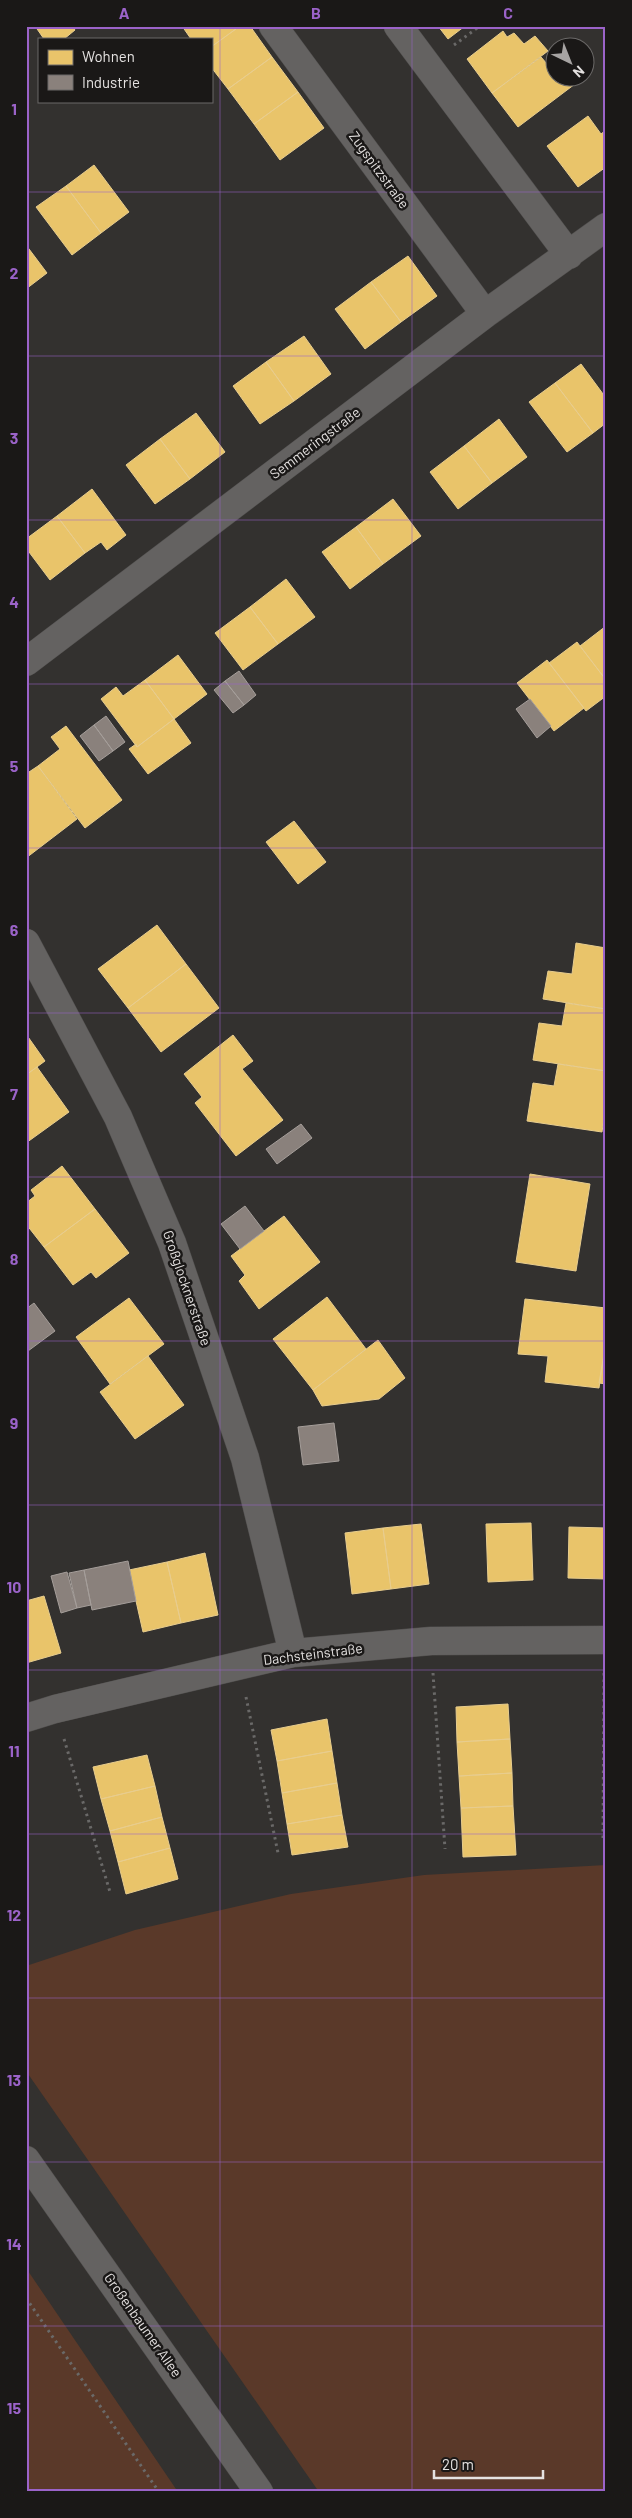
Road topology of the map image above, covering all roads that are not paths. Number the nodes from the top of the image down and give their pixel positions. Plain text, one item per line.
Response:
1 (273, 26) edge
2 (398, 26) edge
3 (606, 227) edge
4 (569, 255) junction
5 (486, 314) junction
6 (26, 662) edge
7 (26, 943) edge
8 (605, 1640) edge
9 (293, 1653) junction
10 (26, 1718) edge
11 (26, 2160) edge
12 (259, 2492) edge

1 - 5 street, Zugspitzstraße
2 - 4 street
3 - 4 street, Semmeringstraße
4 - 5 street, Semmeringstraße
5 - 6 street, Semmeringstraße
7 - 9 street, Großglocknerstraße
8 - 9 street, Dachsteinstraße
9 - 10 street, Dachsteinstraße
11 - 12 street, Großenbaumer Allee

